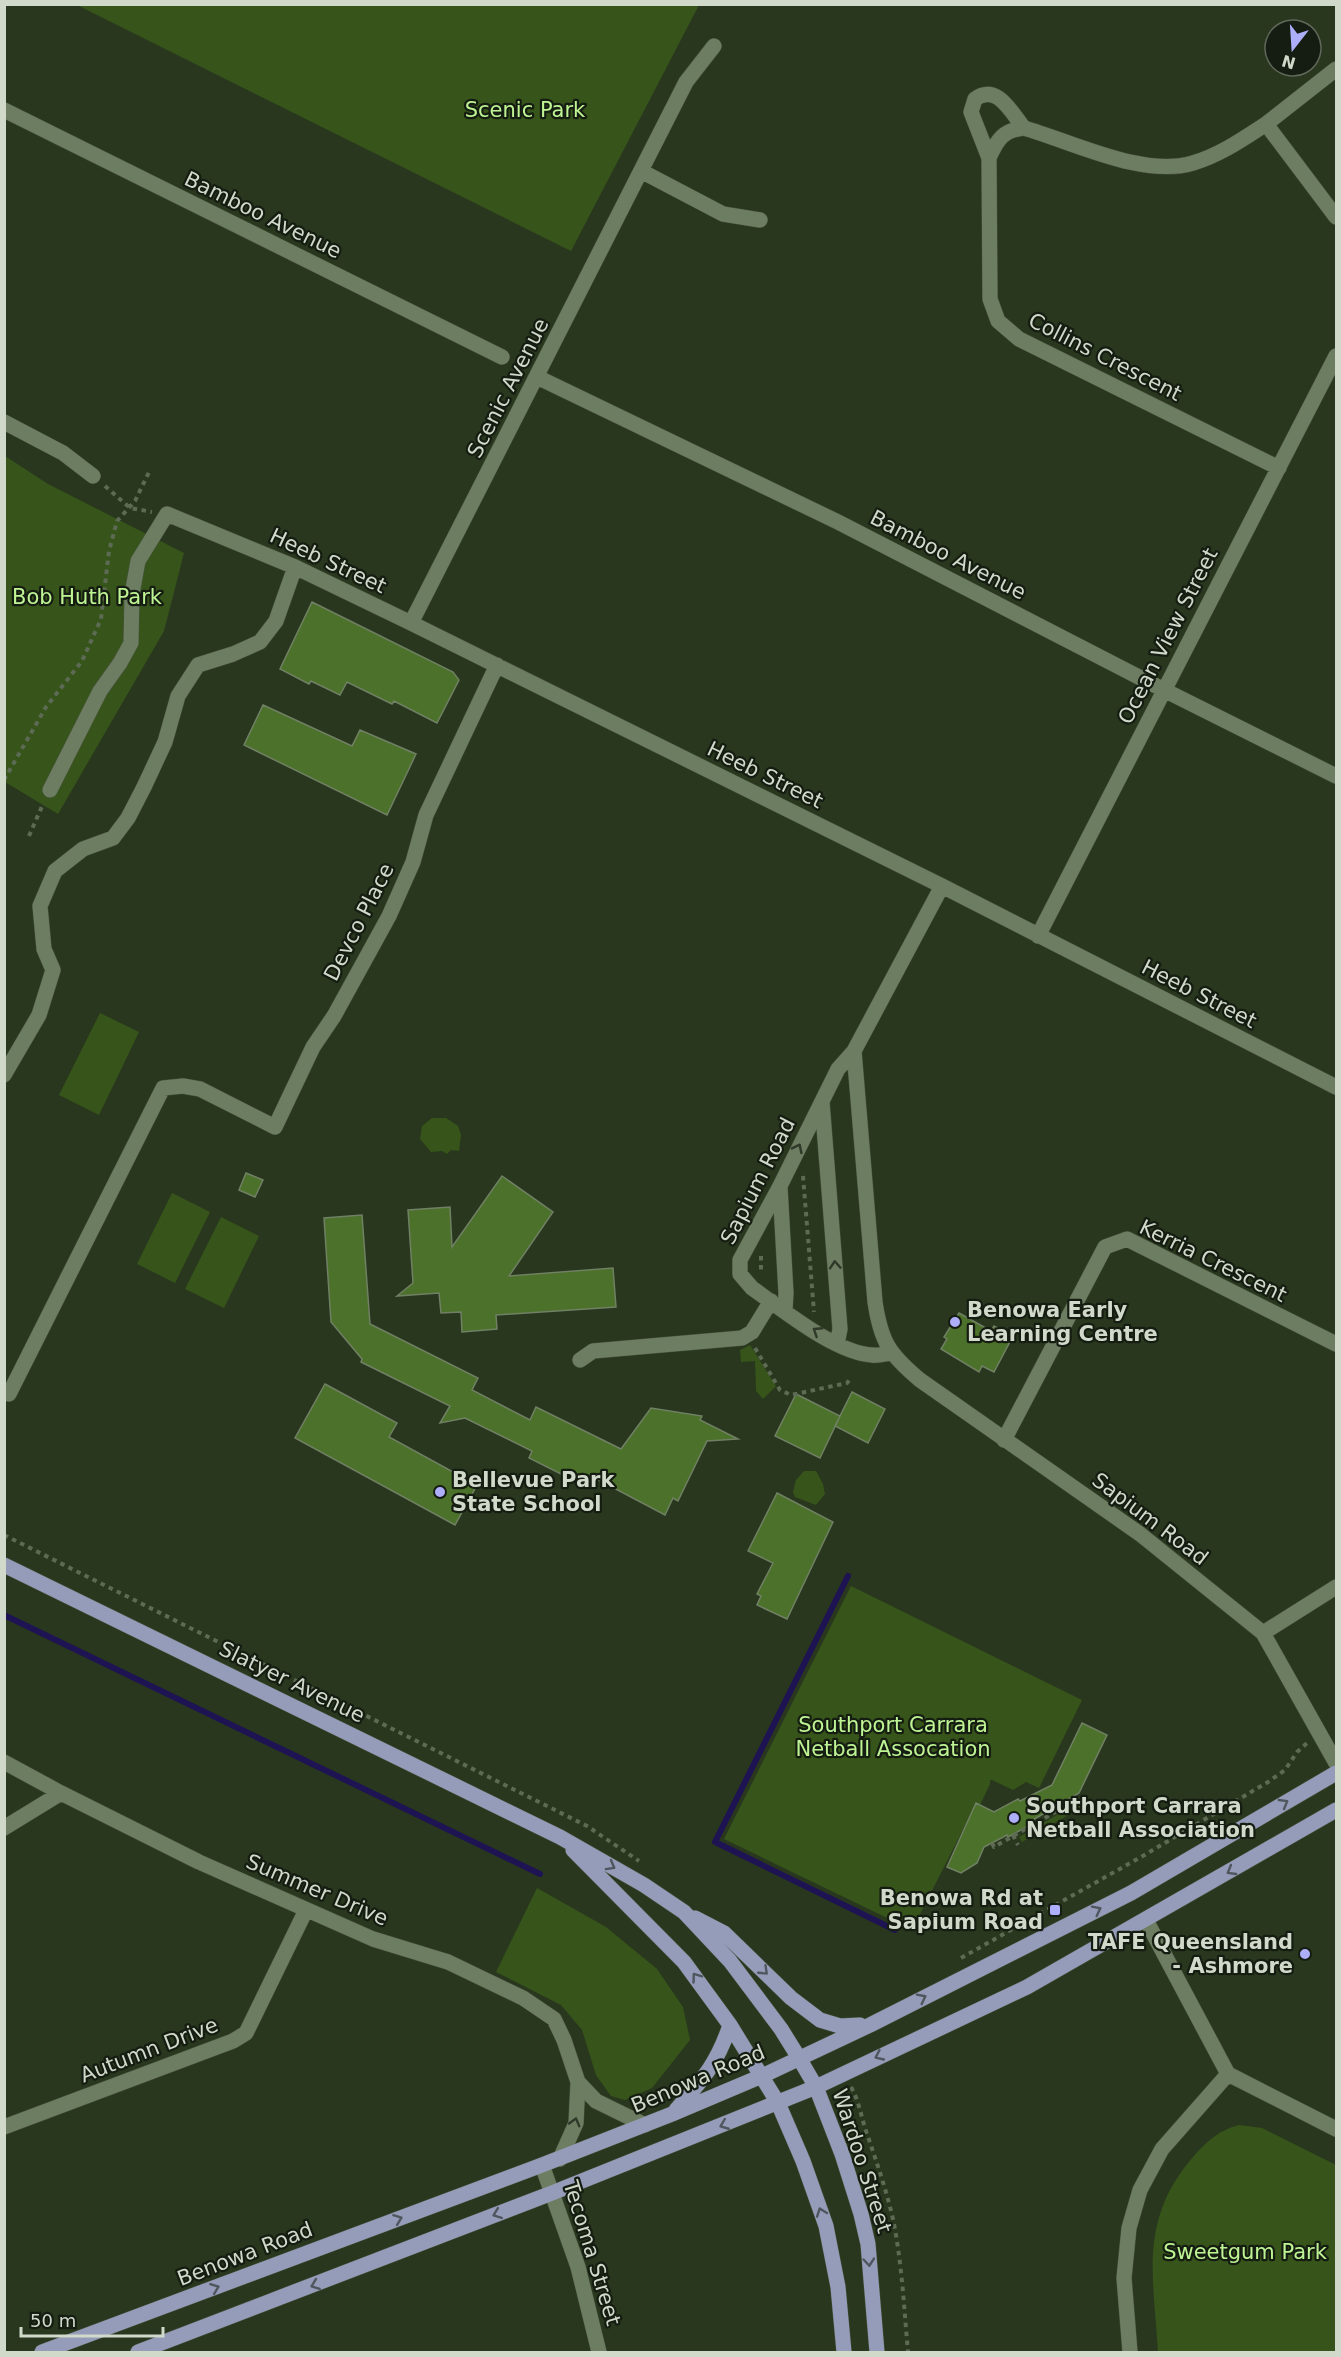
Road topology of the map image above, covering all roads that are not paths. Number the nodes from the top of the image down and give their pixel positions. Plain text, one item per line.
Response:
1 (714, 46) dead end
2 (1336, 69) edge
3 (4, 110) edge
4 (1266, 124) junction
5 (1024, 128) junction
6 (989, 158) junction
7 (641, 171) junction
8 (1336, 217) edge
9 (760, 220) dead end
10 (1336, 356) edge
11 (502, 357) dead end
12 (537, 377) junction
13 (4, 422) edge
14 (1279, 468) junction
15 (93, 476) road end
16 (295, 567) junction
17 (411, 623) junction
18 (497, 665) junction
19 (1164, 690) junction
20 (1336, 776) edge
21 (50, 790) road end
22 (942, 886) junction
23 (1038, 936) junction
24 (854, 1051) junction
25 (4, 1075) edge
26 (1336, 1087) edge
27 (822, 1100) junction
28 (780, 1186) junction
29 (771, 1301) junction
30 (785, 1310) junction
31 (837, 1344) junction
32 (1336, 1344) edge
33 (890, 1353) junction
34 (580, 1360) dead end
35 (9, 1394) dead end
36 (1004, 1440) junction
37 (4, 1565) edge
38 (1336, 1587) edge
39 (1263, 1633) junction
40 (4, 1762) edge
41 (1336, 1763) edge
42 (1336, 1773) edge
43 (61, 1794) junction
44 (1336, 1810) edge
45 (4, 1828) edge
46 (560, 1837) junction
47 (306, 1910) junction
48 (684, 1912) junction
49 (1146, 1920) junction
50 (730, 2025) junction
51 (870, 2025) junction
52 (799, 2058) junction
53 (1228, 2074) junction
54 (762, 2076) junction
55 (578, 2082) junction
56 (816, 2087) junction
57 (778, 2103) junction
58 (672, 2114) junction
59 (645, 2125) junction
60 (4, 2127) edge
61 (1336, 2129) edge
62 (560, 2158) junction
63 (542, 2165) junction
64 (552, 2193) junction
65 (42, 2352) edge
66 (138, 2352) edge
67 (599, 2352) edge
68 (844, 2352) edge
69 (877, 2352) edge
70 (1130, 2352) edge

1 - 7 street, Scenic Avenue
2 - 4 street
3 - 11 street, Bamboo Avenue
4 - 5 street
4 - 8 street
5 - 6 street
5 - 6 street, Collins Crescent
6 - 14 street, Collins Crescent
7 - 9 street
7 - 12 street, Scenic Avenue
10 - 14 street, Ocean View Street
12 - 17 street, Scenic Avenue
12 - 19 street, Bamboo Avenue
13 - 15 street
14 - 19 street, Ocean View Street
16 - 17 street, Heeb Street
16 - 21 street, Heeb Street
16 - 25 street
17 - 18 street, Heeb Street
18 - 22 street, Heeb Street
18 - 35 street, Devco Place
19 - 20 street, Bamboo Avenue
19 - 23 street, Ocean View Street
22 - 23 street, Heeb Street
22 - 24 street, Sapium Road
23 - 26 street, Heeb Street
24 - 27 street, Sapium Road
24 - 33 street, Sapium Road
28 -> 27 street, Sapium Road
31 -> 27 street
28 - 29 street, Sapium Road
28 - 30 street
29 - 30 street, Sapium Road
29 - 34 street
31 -> 30 street, Sapium Road
31 - 33 street, Sapium Road
32 - 36 street, Kerria Crescent
33 - 36 street, Sapium Road
36 - 39 street, Sapium Road
37 - 46 main road, Slatyer Avenue
38 - 39 street
39 - 41 street, Sapium Road
40 - 43 street, Summer Drive
51 -> 42 main road, Benowa Road
43 - 45 street
43 - 47 street, Summer Drive
44 -> 49 main road
46 -> 48 main road, Slatyer Avenue
50 -> 46 main road, Slatyer Avenue
47 - 55 street, Summer Drive
47 - 60 street, Autumn Drive
48 -> 51 main road
48 - 52 main road, Slatyer Avenue
49 - 53 street
49 -> 56 main road
50 - 54 main road, Slatyer Avenue
50 - 58 main road
51 - 52 main road, Benowa Road
52 - 54 main road, Benowa Road
52 - 56 main road, Wardoo Street
53 - 61 street
53 - 70 street
54 - 57 main road, Slatyer Avenue
54 - 58 main road, Benowa Road
55 - 59 street, Summer Drive
62 -> 55 street, Summer Drive
56 - 57 main road
56 -> 69 main road, Wardoo Street
57 -> 64 main road
68 -> 57 main road
58 - 59 main road, Benowa Road
59 - 62 main road, Benowa Road
62 - 63 main road, Benowa Road
63 - 64 street, Tecoma Street
65 -> 63 main road, Benowa Road
64 -> 66 main road
64 - 67 street, Tecoma Street

